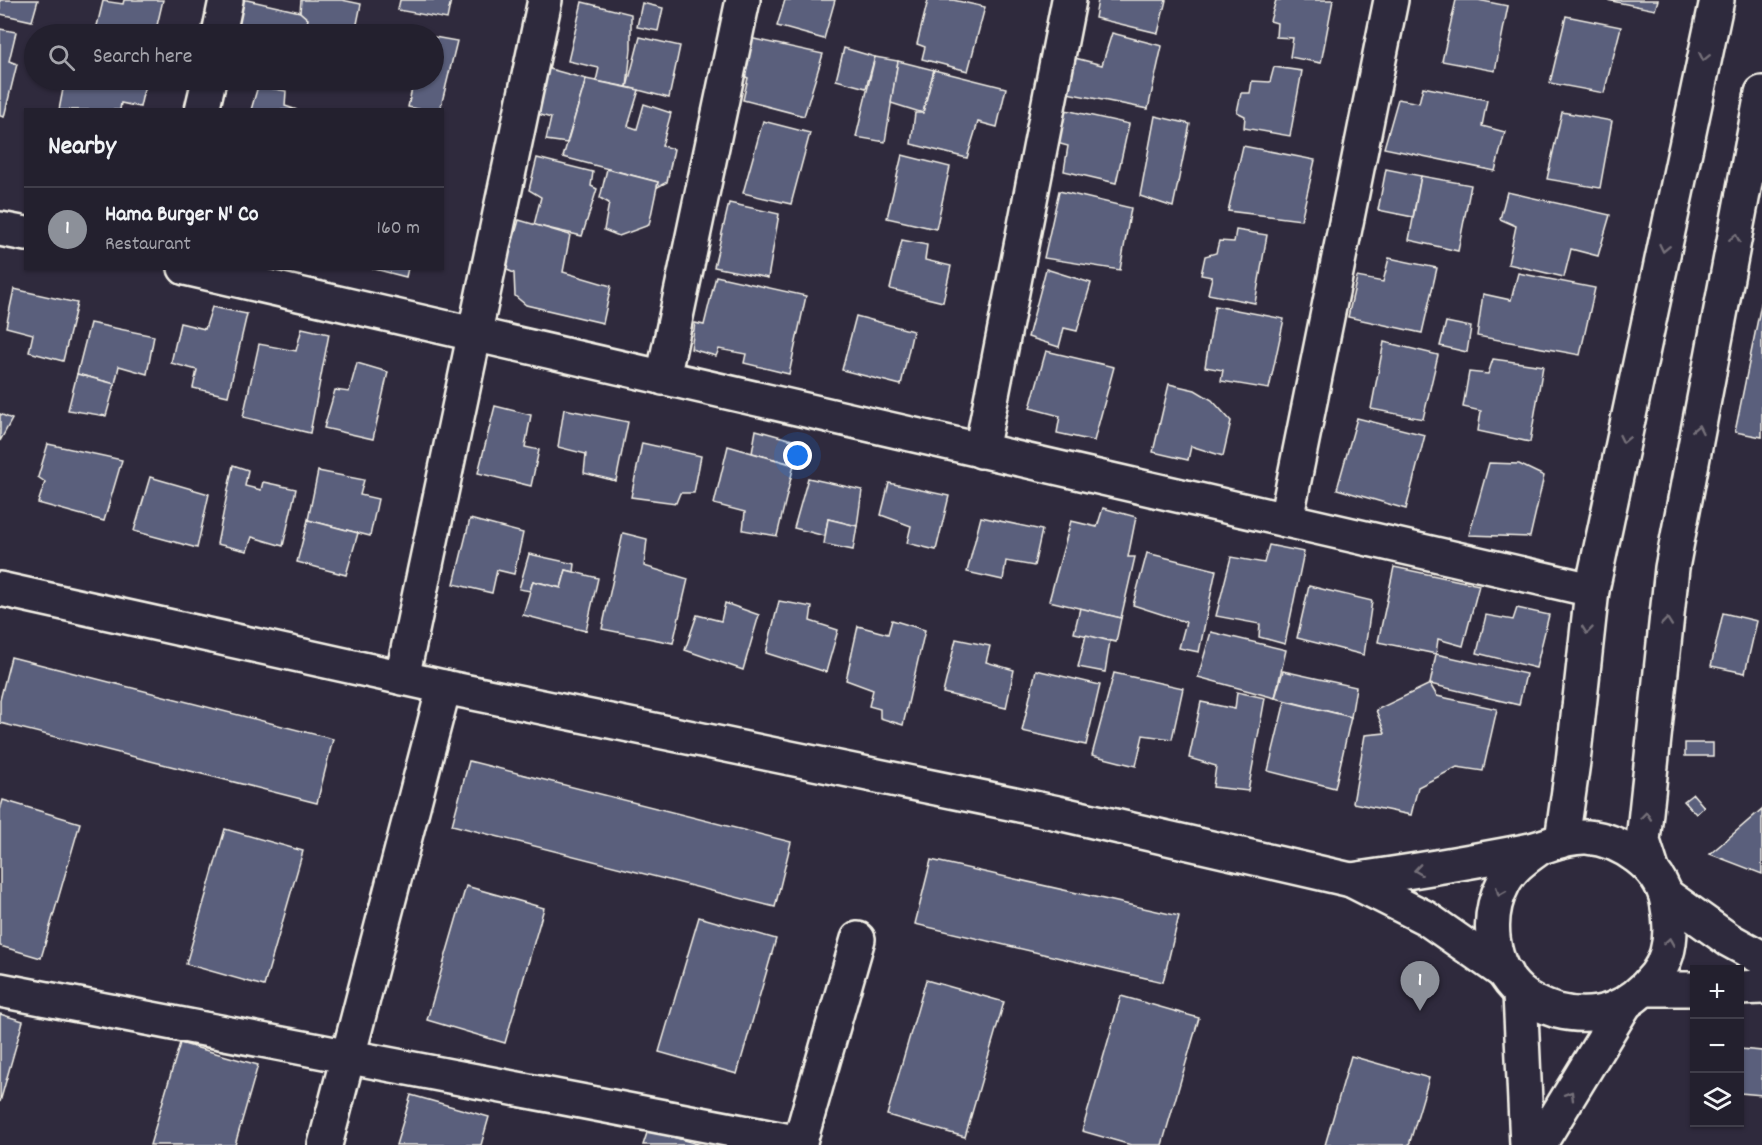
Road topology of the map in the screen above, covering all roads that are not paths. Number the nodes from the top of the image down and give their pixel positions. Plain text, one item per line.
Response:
1 (226, 0) edge
2 (545, 0) edge
3 (743, 0) edge
4 (1068, 0) edge
5 (1391, 0) edge
6 (1717, 0) edge
7 (221, 24) edge
8 (207, 90) edge
9 (1762, 93) edge
10 (202, 108) edge
11 (0, 229) edge
12 (24, 234) edge
13 (194, 270) edge
14 (473, 334) junction
15 (663, 378) junction
16 (981, 451) junction
17 (1287, 520) junction
18 (0, 590) edge
19 (1592, 590) junction
20 (402, 678) junction
21 (444, 687) junction
22 (1550, 844) junction
23 (1351, 880) junction
24 (1659, 884) junction
25 (858, 939) dead end
26 (1762, 958) edge
27 (1513, 983) junction
28 (1762, 987) edge
29 (1744, 988) edge
30 (0, 990) edge
31 (1690, 990) edge
32 (1635, 997) junction
33 (349, 1057) junction
34 (799, 1144) edge
35 (325, 1145) edge
36 (1527, 1145) edge
37 (1539, 1145) edge

1 - 7 street
2 - 14 street
3 - 15 street
4 - 16 street
5 - 17 street
6 -> 19 street
8 - 10 street
24 -> 9 street
11 - 12 street
13 - 14 street
14 - 15 street
14 - 20 street
15 - 16 street
16 - 17 street
17 - 19 street
18 - 20 street
19 -> 22 street
20 - 21 street
21 - 23 street
21 - 33 street
22 -> 23 street
22 - 24 street
22 -> 27 street
23 - 27 street
24 - 26 street
32 -> 24 street
25 - 34 street
27 - 32 street
27 - 36 street
28 - 29 street
30 - 33 street
31 - 32 street
37 -> 32 street
33 - 34 street
33 - 35 street

